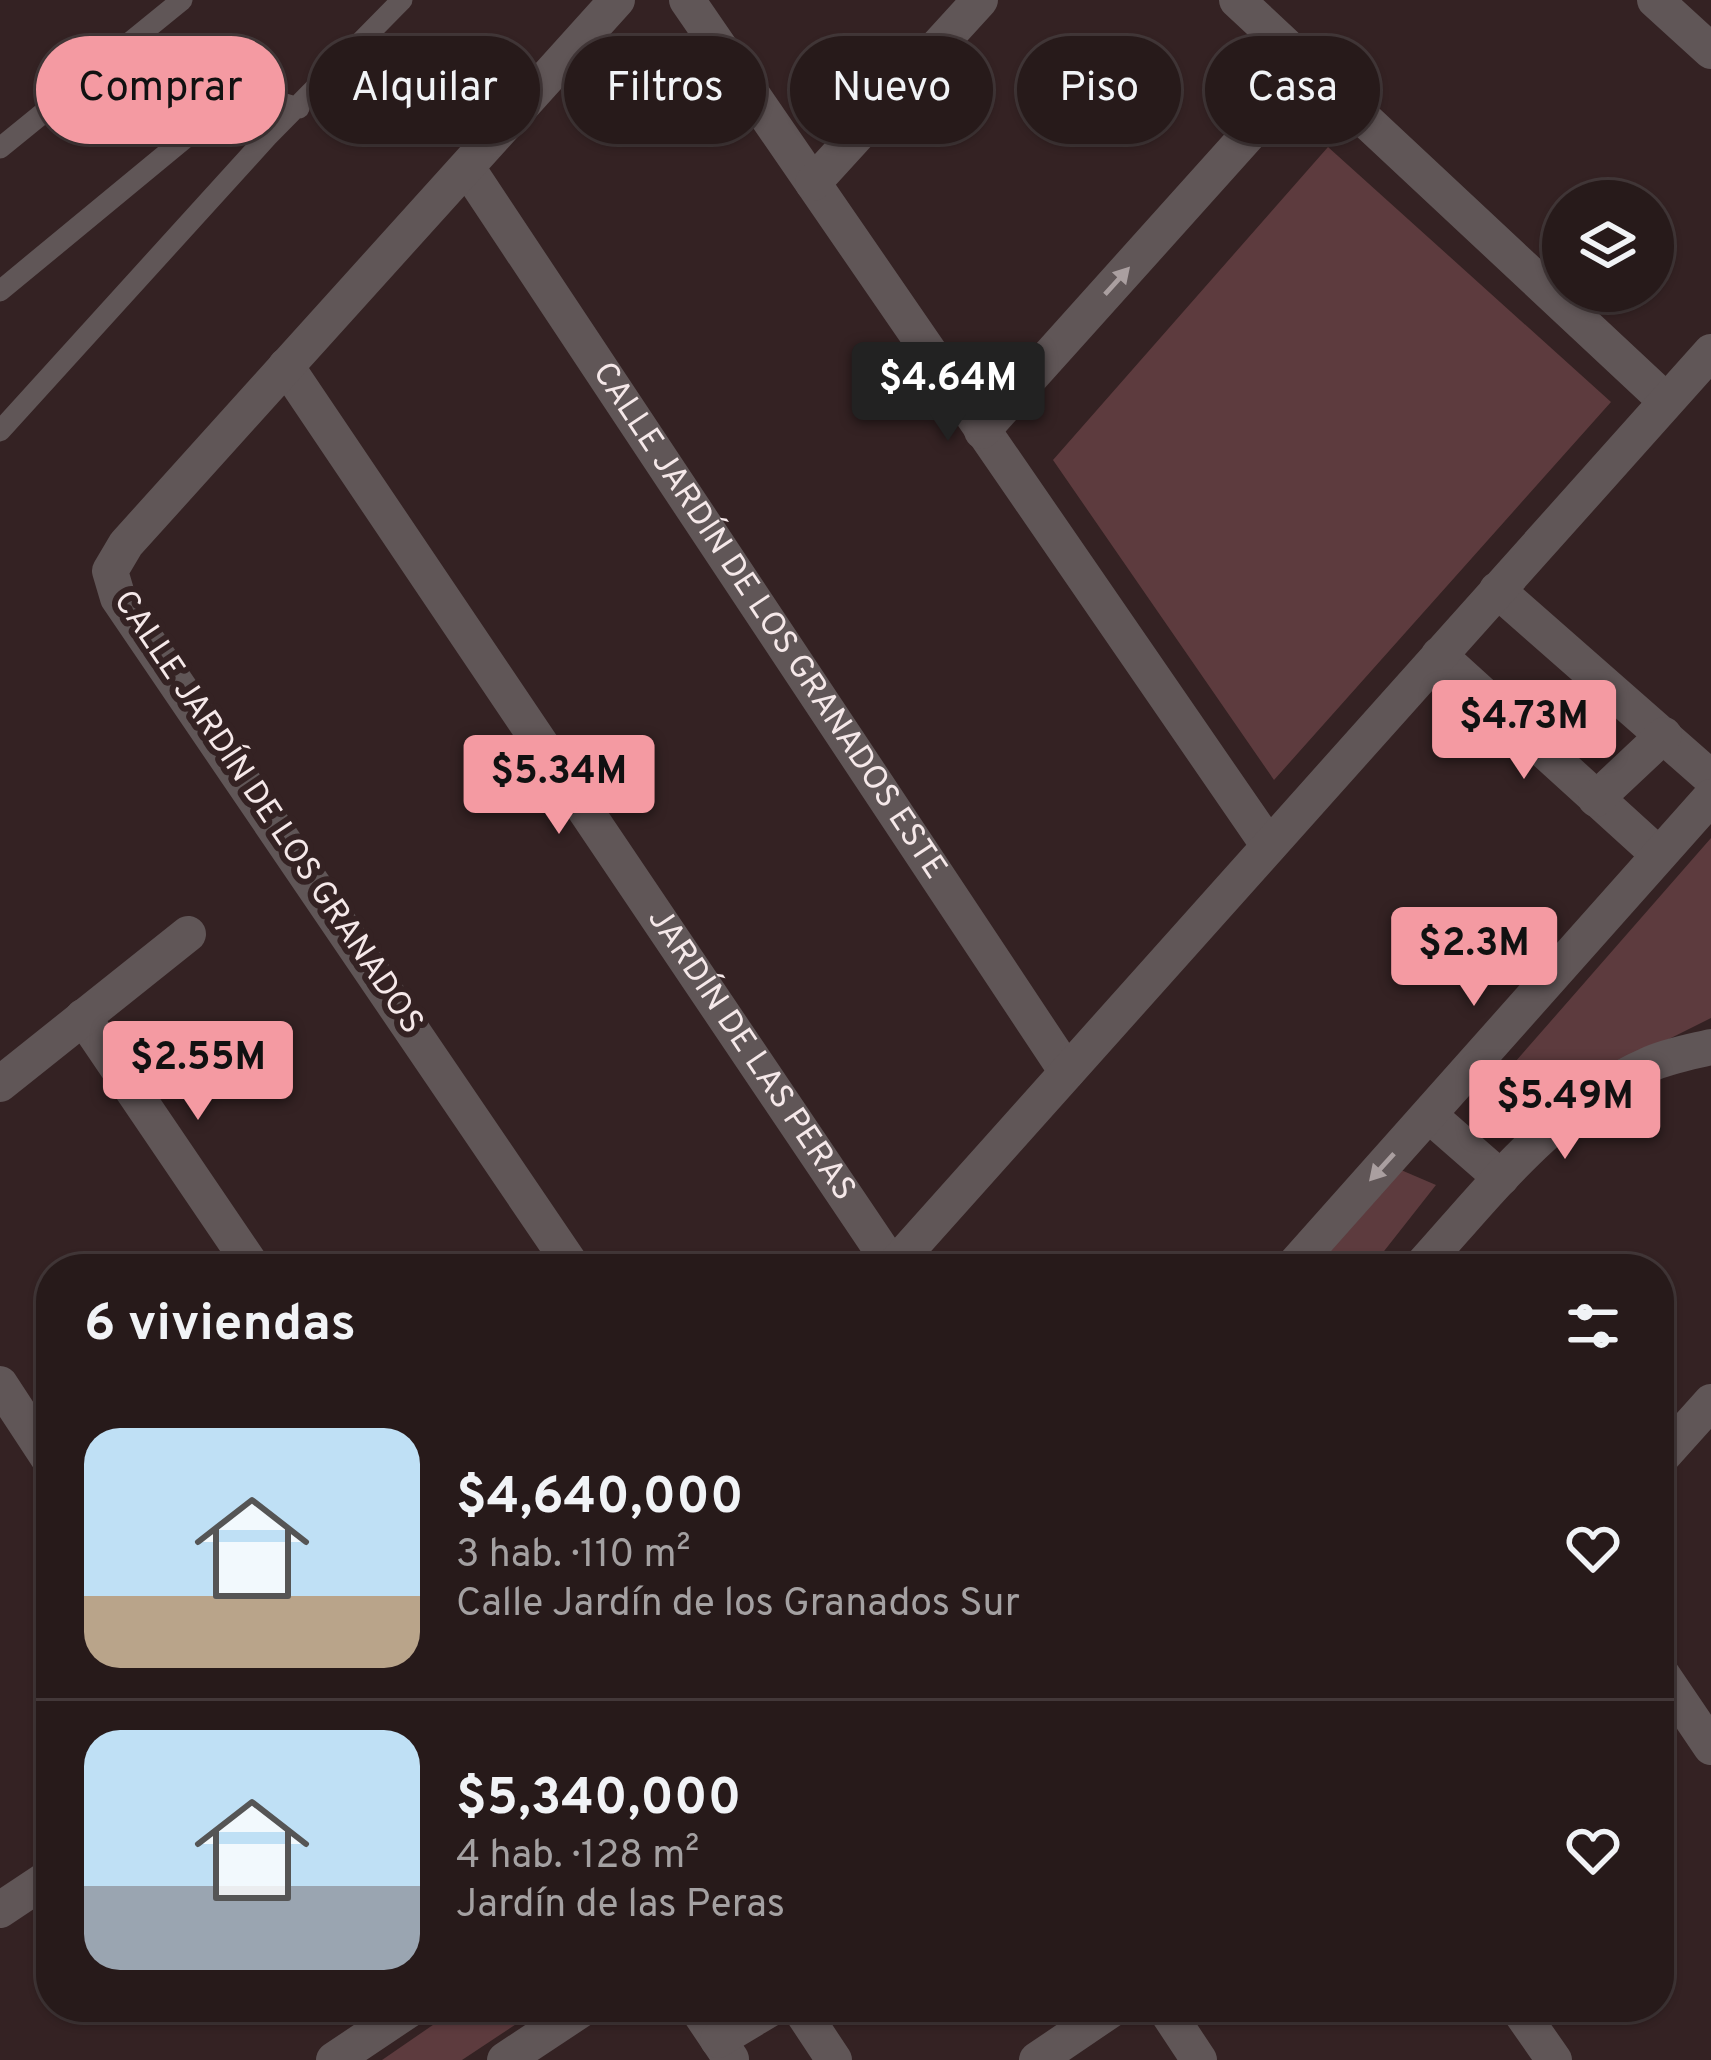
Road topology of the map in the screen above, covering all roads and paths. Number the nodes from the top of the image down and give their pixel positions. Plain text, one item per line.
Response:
1 (182, 0) edge
2 (617, 0) edge
3 (687, 0) edge
4 (980, 0) edge
5 (1238, 0) edge
6 (1655, 0) edge
7 (395, 3) edge
8 (1276, 36) edge
9 (1711, 51) edge
10 (299, 108) junction
11 (1380, 133) edge
12 (1240, 144) edge
13 (0, 148) edge
14 (468, 169) junction
15 (813, 183) junction
16 (0, 291) edge
17 (1711, 352) edge
18 (286, 366) junction
19 (1666, 401) junction
20 (0, 431) edge
21 (982, 431) junction
22 (1497, 590) junction
23 (1439, 655) junction
24 (1664, 735) junction
25 (1711, 778) edge
26 (1711, 797) edge
27 (1596, 800) junction
28 (1269, 846) junction
29 (1659, 855) junction
30 (188, 934) dead end
31 (83, 1017) junction
32 (1711, 1047) edge
33 (1067, 1072) junction
34 (0, 1084) edge
35 (1429, 1115) junction
36 (1501, 1178) junction
37 (244, 1254) edge
38 (564, 1254) edge
39 (883, 1254) edge
40 (904, 1254) edge
41 (1304, 1254) edge
42 (1433, 1254) edge
43 (0, 1384) edge
44 (1711, 1402) edge
45 (36, 1439) edge
46 (1674, 1443) edge
47 (1674, 1692) edge
48 (1711, 1747) edge
49 (36, 1882) edge
50 (6, 1895) edge
51 (391, 2022) edge
52 (562, 2022) edge
53 (706, 2022) edge
54 (756, 2022) edge
55 (809, 2022) edge
56 (1093, 2022) edge
57 (1174, 2022) edge
58 (1527, 2022) edge
59 (725, 2050) edge
60 (334, 2060) edge
61 (505, 2060) edge
62 (834, 2060) edge
63 (1036, 2060) edge
64 (1199, 2060) edge
65 (1554, 2060) edge

1 - 13 lane
2 - 14 street, CALLE JARDÍN DE LOS GRANADOS
3 - 15 street
4 - 15 street
5 - 8 street
6 - 9 street
7 - 10 lane
10 - 16 lane
10 - 20 lane
11 - 19 street
21 -> 12 street
14 - 18 street, CALLE JARDÍN DE LOS GRANADOS
14 - 33 street, CALLE JARDÍN DE LOS GRANADOS ESTE
15 - 21 street
17 - 19 street
18 - 38 street, CALLE JARDÍN DE LOS GRANADOS
18 - 39 street, JARDÍN DE LAS PERAS
19 - 22 street
21 - 28 street
22 - 23 street
22 - 24 street
23 - 27 street
23 - 28 street
24 - 25 street
24 - 27 street
26 - 29 street
27 - 29 street
28 - 33 street
29 - 35 street
30 - 31 street
31 - 34 street
31 - 37 street
32 - 36 street
33 - 40 street
35 - 36 street
35 -> 41 street
36 - 42 street
43 - 45 street
44 - 46 street
47 - 48 street
49 - 50 street
51 - 60 street
52 - 61 street
53 - 59 street
54 - 59 street
55 - 62 street
56 - 63 street
57 - 64 street
58 - 65 street

